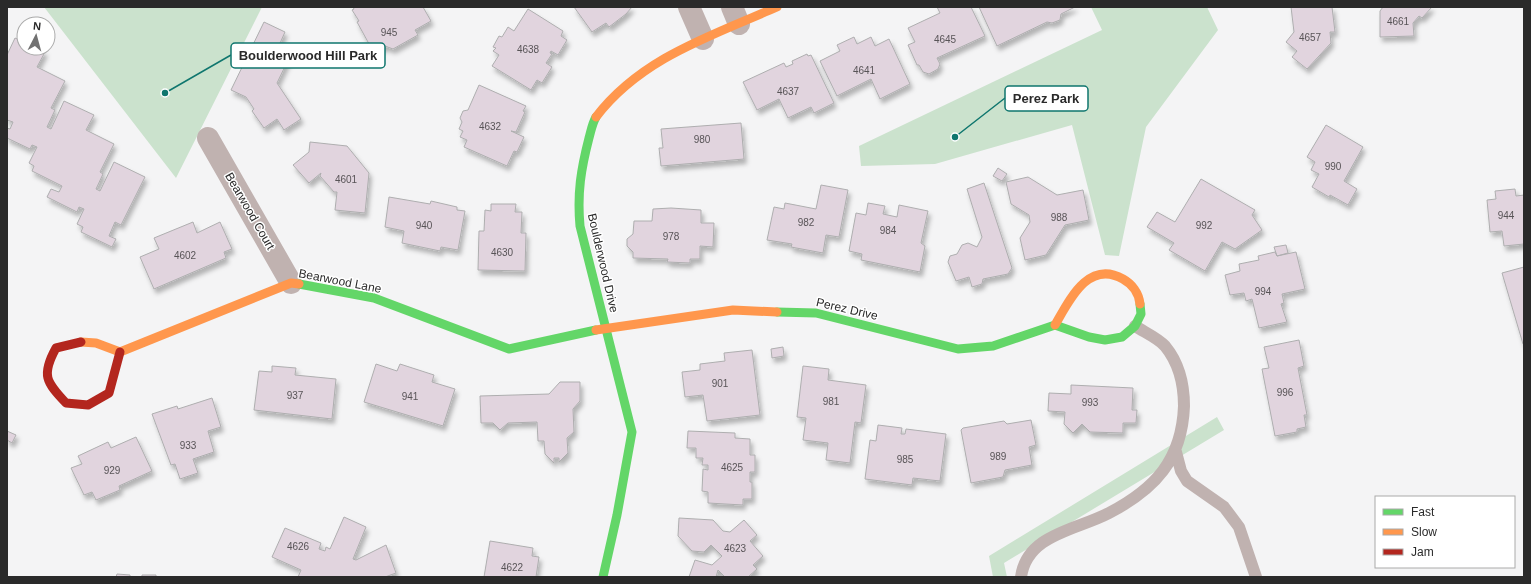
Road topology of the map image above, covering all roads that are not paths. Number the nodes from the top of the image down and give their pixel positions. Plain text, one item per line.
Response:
1 (689, 7) edge
2 (777, 7) edge
3 (735, 16) edge
4 (703, 39) junction
5 (208, 138) dead end
6 (292, 284) junction
7 (1055, 325) junction
8 (1135, 326) junction
9 (605, 328) junction
10 (120, 352) junction
11 (1176, 452) junction
12 (603, 577) edge
13 (1021, 577) edge
14 (1256, 577) edge

1 - 4 street
2 - 3 street, Boulderwood Drive
3 - 4 street, Boulderwood Drive
4 - 9 street, Boulderwood Drive
5 - 6 street, Bearwood Court
6 - 9 street, Bearwood Lane
6 - 10 street, Bearwood Lane
7 - 8 street
7 - 8 street
7 - 9 street, Perez Drive
8 - 11 lane
9 - 12 street, Boulderwood Drive
10 - 10 street
11 - 13 lane
11 - 14 lane

